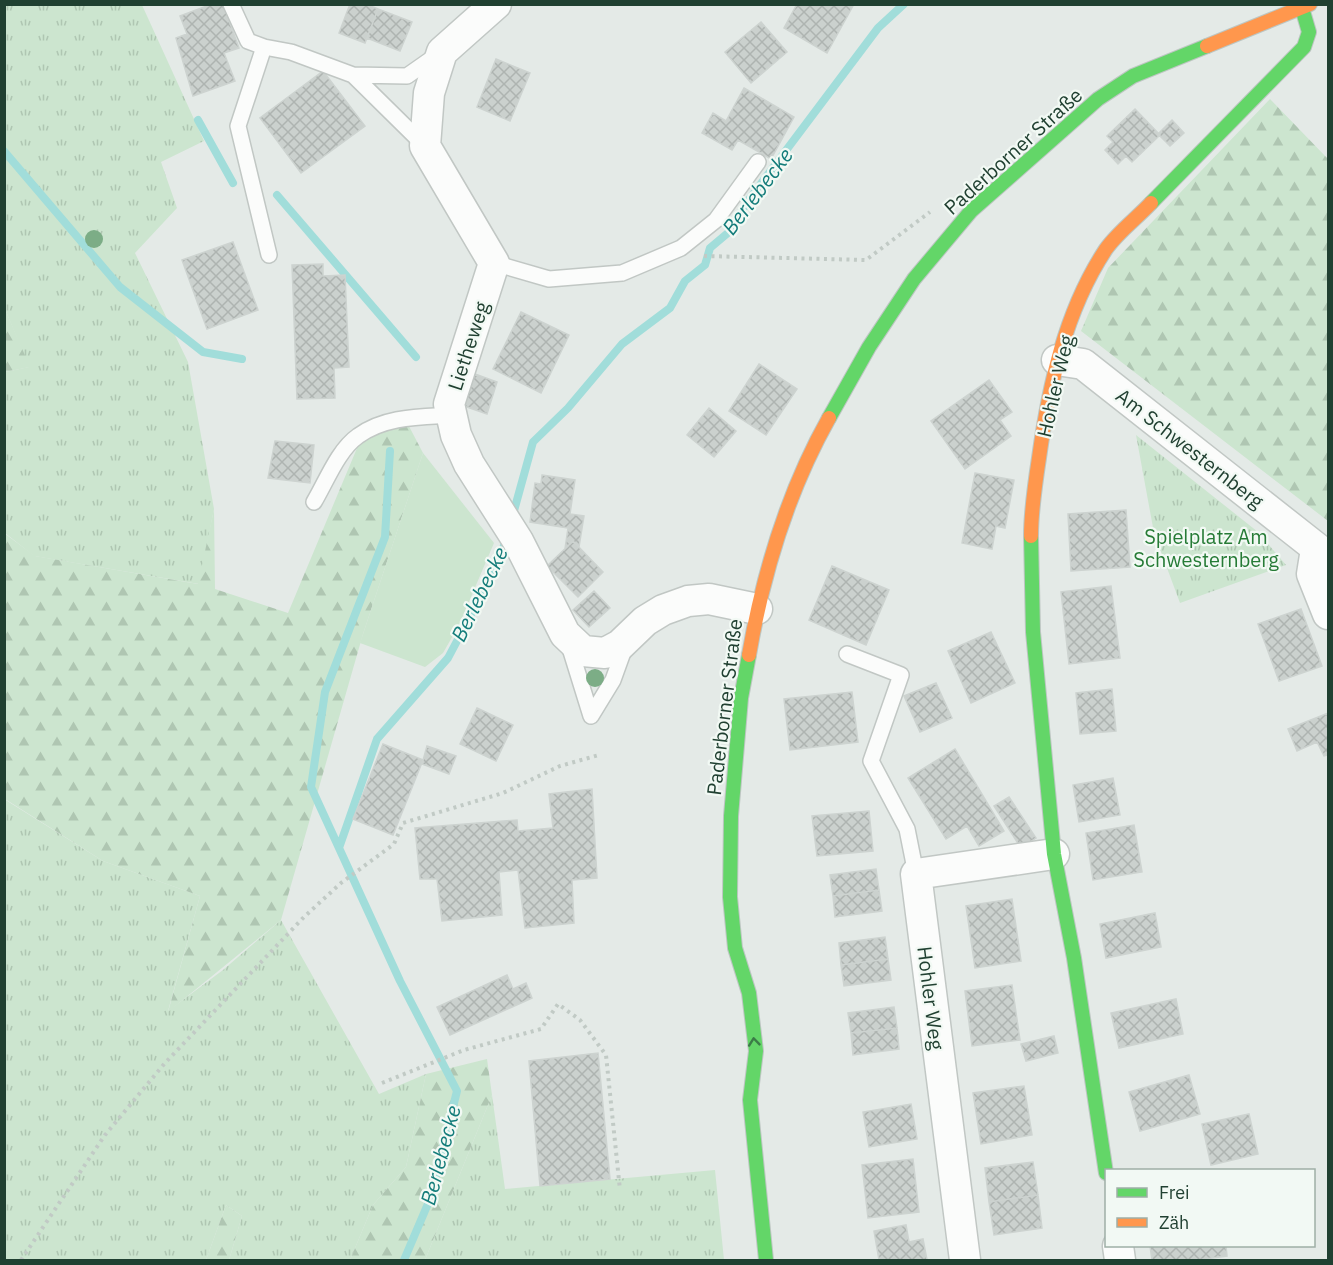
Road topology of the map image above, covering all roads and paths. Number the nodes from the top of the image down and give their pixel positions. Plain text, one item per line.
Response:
1 (231, 4) edge
2 (496, 4) edge
3 (1306, 6) edge
4 (1272, 12) edge
5 (264, 47) junction
6 (442, 52) junction
7 (353, 75) junction
8 (425, 146) junction
9 (758, 162) dead end
10 (903, 231) dead end
11 (269, 255) dead end
12 (698, 255) dead end
13 (494, 263) junction
14 (1057, 360) junction
15 (452, 415) junction
16 (314, 502) dead end
17 (1322, 553) edge
18 (757, 609) junction
19 (1329, 615) edge
20 (565, 634) junction
21 (629, 636) junction
22 (848, 654) dead end
23 (599, 755) dead end
24 (1054, 854) junction
25 (916, 874) junction
26 (735, 948) junction
27 (730, 983) dead end
28 (741, 1072) dead end
29 (382, 1083) dead end
30 (750, 1100) junction
31 (1106, 1169) edge
32 (620, 1190) dead end
33 (21, 1260) edge
34 (766, 1260) edge
35 (965, 1260) edge

1 - 5 lane
2 - 6 street
3 - 4 main road, Paderborner Straße
3 - 14 main road, Hohler Weg
4 - 18 main road, Paderborner Straße
5 - 7 lane
5 - 11 lane
6 - 7 lane
6 - 8 street
7 - 8 lane
8 - 13 street
9 - 13 lane
10 - 12 path
13 - 15 street, Lietheweg
14 - 17 street, Am Schwesternberg
14 - 24 main road, Hohler Weg
15 - 16 lane
15 - 20 street, Lietheweg
17 - 19 street, Am Schwesternberg
18 - 21 street, Lietheweg
18 - 26 main road, Paderborner Straße
20 - 21 street, Lietheweg
20 - 21 lane
22 - 25 lane
23 - 33 path
24 - 25 street
24 - 31 main road, Hohler Weg
25 - 35 street, Hohler Weg
26 - 27 main road, Paderborner Straße
30 -> 26 main road, Paderborner Straße
28 - 30 main road, Paderborner Straße
29 - 32 path
30 - 34 main road, Paderborner Straße

